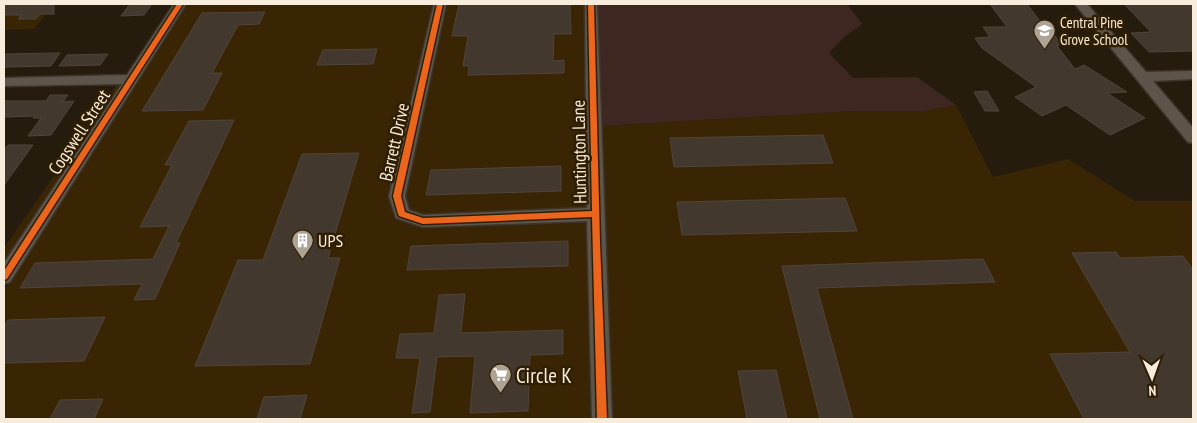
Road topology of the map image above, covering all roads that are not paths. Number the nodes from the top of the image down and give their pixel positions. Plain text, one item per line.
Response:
1 (180, 4) edge
2 (440, 4) edge
3 (590, 4) edge
4 (1080, 4) edge
5 (1193, 75) edge
6 (1142, 77) junction
7 (132, 79) junction
8 (4, 82) edge
9 (1193, 138) edge
10 (595, 214) junction
11 (4, 276) edge
12 (602, 419) edge

1 - 7 street, Cogswell Street
2 - 10 street, Barrett Drive
3 - 10 street, Huntington Lane
4 - 6 street
5 - 6 street
6 - 9 street
7 - 8 street
7 - 11 street, Cogswell Street
10 - 12 street, Huntington Lane

